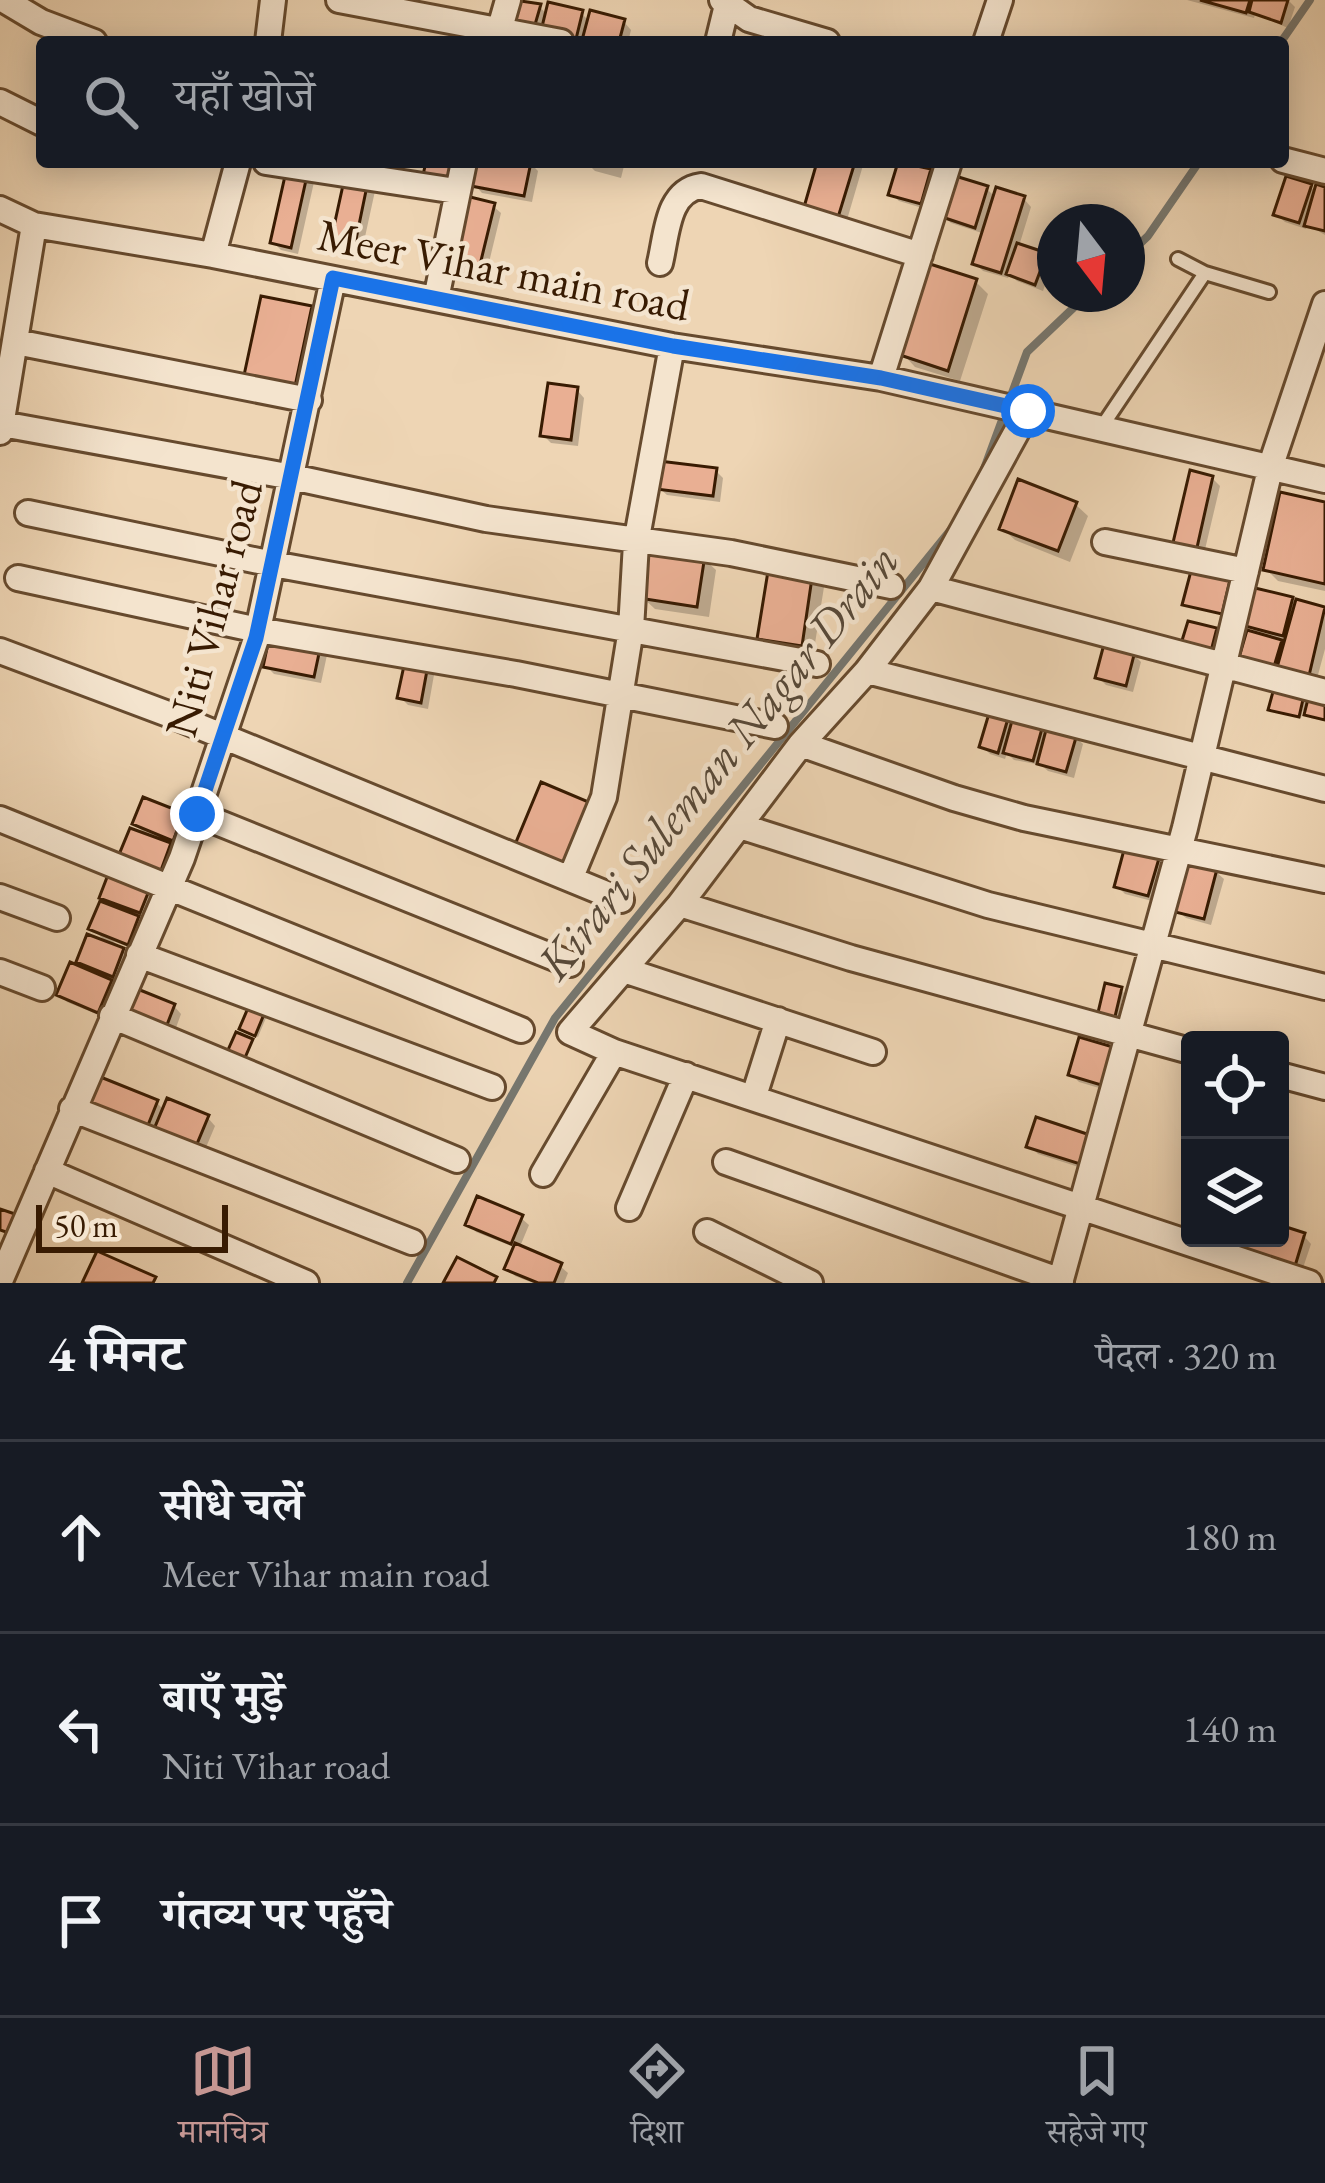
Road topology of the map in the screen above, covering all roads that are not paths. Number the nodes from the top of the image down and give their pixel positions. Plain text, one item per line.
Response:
1 (4, 0) edge
2 (273, 0) edge
3 (339, 0) edge
4 (508, 0) edge
5 (999, 0) edge
6 (725, 2) edge
7 (78, 36) edge
8 (269, 36) edge
9 (498, 36) edge
10 (719, 36) edge
11 (806, 36) edge
12 (988, 36) edge
13 (0, 102) edge
14 (36, 121) edge
15 (1289, 162) edge
16 (236, 168) edge
17 (307, 168) edge
18 (462, 168) edge
19 (939, 168) edge
20 (1325, 171) edge
21 (456, 190) junction
22 (0, 209) edge
23 (34, 225) junction
24 (213, 255) junction
25 (920, 256) junction
26 (1178, 259) dead end
27 (660, 263) dead end
28 (1205, 273) junction
29 (333, 278) junction
30 (1269, 292) dead end
31 (436, 298) junction
32 (1325, 304) edge
33 (16, 342) junction
34 (673, 346) junction
35 (881, 378) junction
36 (309, 400) junction
37 (1024, 410) junction
38 (1, 428) edge
39 (1101, 428) junction
40 (1271, 465) junction
41 (292, 477) junction
42 (1325, 481) edge
43 (28, 513) dead end
44 (1106, 542) dead end
45 (636, 543) junction
46 (273, 564) junction
47 (1246, 571) junction
48 (18, 578) dead end
49 (891, 586) dead end
50 (931, 588) junction
51 (631, 629) junction
52 (258, 630) junction
53 (0, 651) edge
54 (817, 664) dead end
55 (1224, 664) junction
56 (867, 670) junction
57 (1325, 692) edge
58 (620, 694) junction
59 (775, 726) dead end
60 (224, 737) junction
61 (801, 744) junction
62 (1201, 759) junction
63 (1325, 788) edge
64 (197, 814) junction
65 (0, 818) edge
66 (740, 826) junction
67 (1179, 848) junction
68 (571, 877) junction
69 (1325, 880) edge
70 (169, 889) junction
71 (0, 897) edge
72 (621, 900) dead end
73 (680, 904) junction
74 (57, 918) dead end
75 (1154, 945) junction
76 (139, 955) junction
77 (570, 964) dead end
78 (624, 970) junction
79 (0, 972) edge
80 (43, 988) dead end
81 (1325, 988) edge
82 (112, 1016) junction
83 (778, 1020) junction
84 (521, 1030) dead end
85 (1129, 1035) junction
86 (1181, 1049) edge
87 (614, 1052) junction
88 (873, 1052) dead end
89 (686, 1075) junction
90 (1289, 1077) edge
91 (491, 1087) dead end
92 (1325, 1087) edge
93 (754, 1096) junction
94 (72, 1109) junction
95 (458, 1160) dead end
96 (726, 1162) dead end
97 (47, 1171) junction
98 (544, 1174) dead end
99 (629, 1208) dead end
100 (1083, 1208) junction
101 (707, 1232) dead end
102 (412, 1242) dead end
103 (8, 1244) edge
104 (783, 1277) edge
105 (0, 1281) edge
106 (1060, 1282) edge
107 (305, 1283) edge
108 (810, 1283) edge
109 (1309, 1283) edge

1 - 7 street
2 - 8 street
3 - 9 street
4 - 9 street
5 - 12 street
6 - 10 street
6 - 11 street
13 - 14 street
15 - 20 street
16 - 24 street
17 - 21 street
18 - 21 street
19 - 25 street
21 - 31 street
22 - 23 street, Meer Vihar main road
23 - 24 street, Meer Vihar main road
23 - 33 street
24 - 29 street, Meer Vihar main road
25 - 27 street
25 - 35 street
26 - 28 lane
28 - 30 lane
28 - 39 lane
29 - 31 street, Meer Vihar main road
29 - 36 street, Niti Vihar road
31 - 34 street, Meer Vihar main road
32 - 40 street
33 - 36 street
33 - 38 street
34 - 35 street, Meer Vihar main road
34 - 45 street
35 - 37 street, Meer Vihar main road
36 - 41 street, Niti Vihar road
37 - 39 street
37 - 50 street
38 - 41 street
39 - 40 street
40 - 42 street
40 - 47 street
41 - 45 street
41 - 46 street, Niti Vihar road
43 - 46 street
44 - 47 street
45 - 49 street
45 - 51 street
46 - 51 street
46 - 52 street, Niti Vihar road
47 - 55 street
48 - 52 street
50 - 55 street
50 - 56 street
51 - 54 street
51 - 58 street
52 - 58 street
52 - 60 street, Niti Vihar road
53 - 60 street
55 - 57 street
55 - 62 street
56 - 61 street
56 - 62 street
58 - 59 street
58 - 68 street
60 - 64 street, Niti Vihar road
60 - 68 street
61 - 66 street
61 - 67 street
62 - 63 street
62 - 67 street
64 - 70 street, Niti Vihar road
64 - 77 street
65 - 70 street
66 - 73 street
66 - 75 street
67 - 69 street
67 - 75 street
68 - 72 street
70 - 76 street, Niti Vihar road
70 - 84 street
71 - 74 street
73 - 78 street
73 - 85 street
75 - 81 street
75 - 85 street
76 - 82 street, Niti Vihar road
76 - 91 street
78 - 83 street
78 - 87 street
79 - 80 street
82 - 94 street, Niti Vihar road
82 - 95 street
83 - 88 street
83 - 93 street
85 - 86 street
85 - 100 street
87 - 89 street
87 - 98 street
89 - 93 street
89 - 99 street
90 - 92 street
93 - 100 street
94 - 97 street, Niti Vihar road
94 - 102 street
96 - 106 street
97 - 103 street, Niti Vihar road
97 - 107 street
100 - 106 street
100 - 109 street
101 - 104 street
103 - 105 street, Niti Vihar road
104 - 108 street

